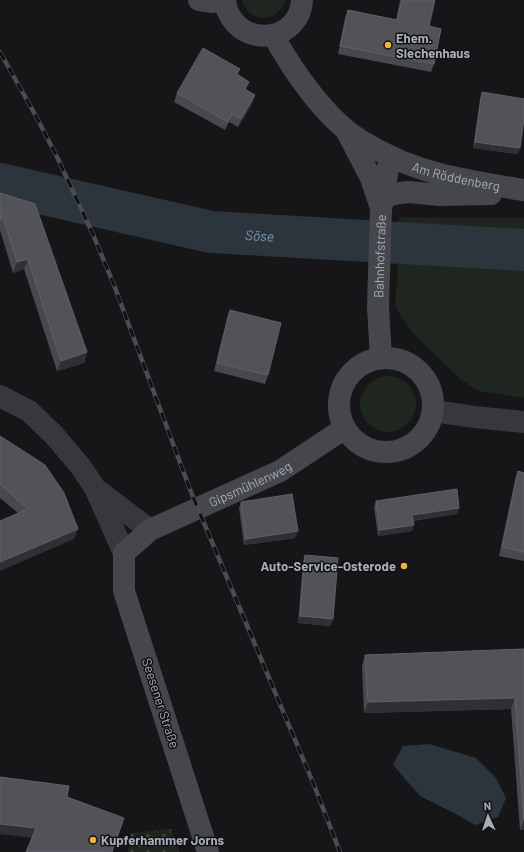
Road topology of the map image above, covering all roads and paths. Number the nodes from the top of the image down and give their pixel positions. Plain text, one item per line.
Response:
1 (200, 0) edge
2 (225, 0) edge
3 (302, 0) edge
4 (274, 35) junction
5 (346, 130) junction
6 (390, 156) junction
7 (524, 190) edge
8 (382, 205) junction
9 (381, 358) junction
10 (0, 396) edge
11 (434, 411) junction
12 (524, 422) edge
13 (344, 428) junction
14 (95, 488) junction
15 (150, 530) junction
16 (124, 553) junction
17 (208, 852) edge

1 - 2 street
2 - 4 street
3 - 4 street
4 - 5 street
5 - 6 street, Am Röddenberg
5 - 8 street
6 - 7 street, Am Röddenberg
6 - 8 street, Bahnhofstraße
7 - 8 street
8 - 9 street, Bahnhofstraße
9 - 11 street
9 - 13 street
10 - 14 street
11 - 12 street
11 - 13 street
13 - 15 street, Gipsmühlenweg
14 - 15 street
14 - 16 street
15 - 16 street, Gipsmühlenweg
16 - 17 street, Seesener Straße

